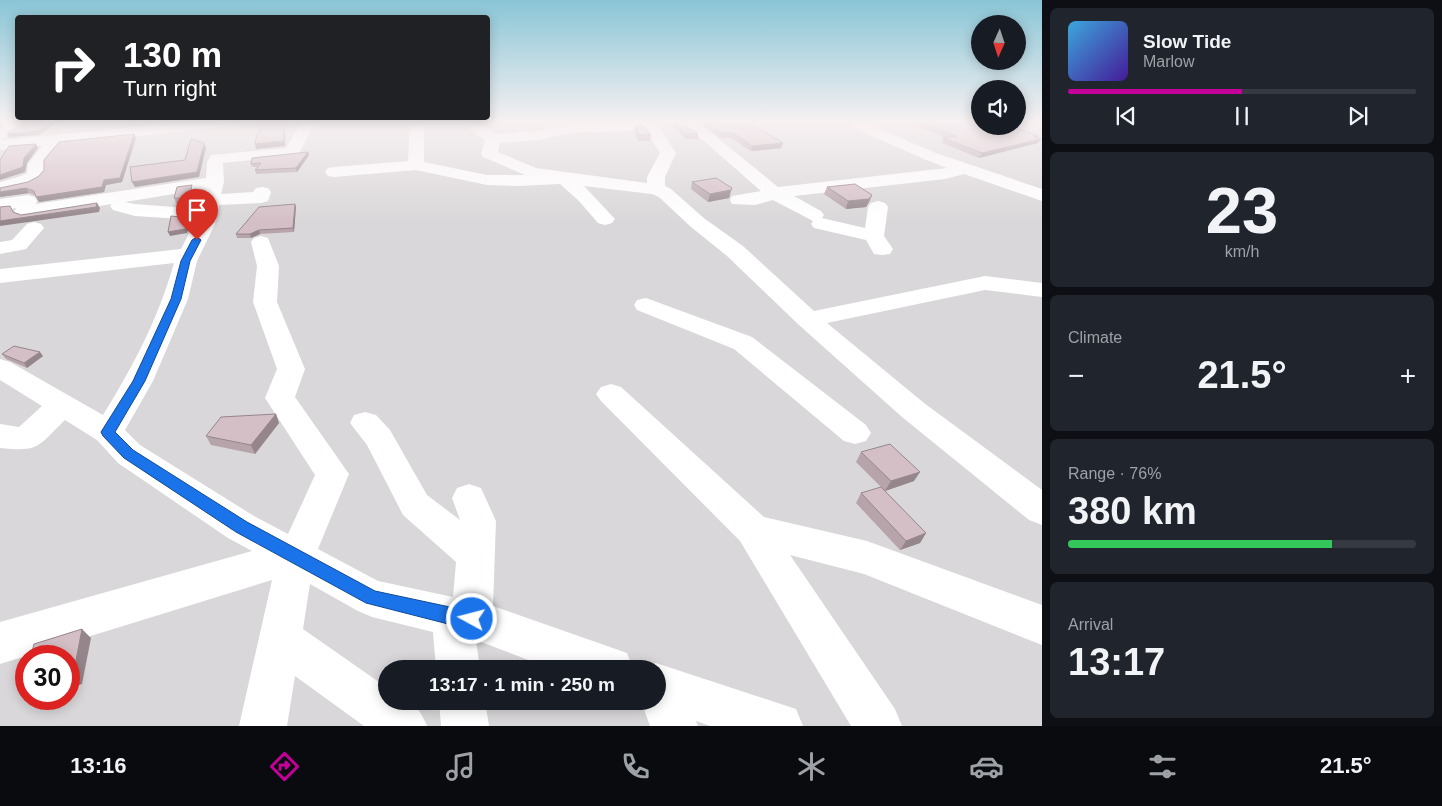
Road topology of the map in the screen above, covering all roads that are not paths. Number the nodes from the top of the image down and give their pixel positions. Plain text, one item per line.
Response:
1 (43, 155) edge
2 (261, 155) edge
3 (416, 155) edge
4 (491, 155) edge
5 (667, 155) edge
6 (730, 155) edge
7 (929, 155) edge
8 (416, 165) junction
9 (964, 168) junction
10 (334, 172) dead end
11 (564, 178) junction
12 (0, 187) edge
13 (656, 189) junction
14 (262, 192) dead end
15 (775, 193) junction
16 (1042, 195) edge
17 (211, 199) junction
18 (739, 200) dead end
19 (0, 205) edge
20 (120, 206) dead end
21 (878, 207) dead end
22 (605, 219) dead end
23 (34, 228) dead end
24 (261, 242) dead end
25 (0, 248) edge
26 (188, 255) junction
27 (0, 276) edge
28 (1042, 290) edge
29 (646, 305) dead end
30 (808, 320) junction
31 (0, 368) edge
32 (611, 394) dead end
33 (62, 405) junction
34 (365, 423) dead end
35 (108, 432) junction
36 (855, 433) dead end
37 (0, 436) edge
38 (470, 498) dead end
39 (1042, 510) edge
40 (753, 530) junction
41 (296, 556) junction
42 (476, 556) junction
43 (462, 618) junction
44 (1042, 624) edge
45 (280, 640) junction
46 (0, 643) edge
47 (459, 660) edge
48 (585, 660) edge
49 (666, 699) edge
50 (463, 710) edge
51 (263, 726) edge
52 (403, 726) edge
53 (465, 726) edge
54 (779, 726) edge
55 (878, 726) edge

1 - 12 street
2 - 17 street
3 - 8 street
4 - 11 street
5 - 13 street
6 - 15 street
7 - 9 street
8 - 10 street
8 - 11 street
9 - 15 street
9 - 16 street
11 - 13 street
11 - 22 street
13 - 30 street
14 - 17 street
15 - 18 street
15 - 21 street
17 - 19 street
17 - 20 street
17 - 26 street
23 - 25 street
24 - 41 street
26 - 27 street
26 - 35 street
28 - 30 street
29 - 36 street
30 - 39 street
31 - 33 street
32 - 40 street
33 - 35 street
33 - 37 street
34 - 42 street
35 - 41 street
38 - 42 street
40 - 44 street
40 - 55 street
41 - 43 street
41 - 45 street
41 - 46 street
42 - 43 street
43 - 47 street
43 - 48 street
45 - 51 street
45 - 52 street
49 - 54 street
50 - 53 street

